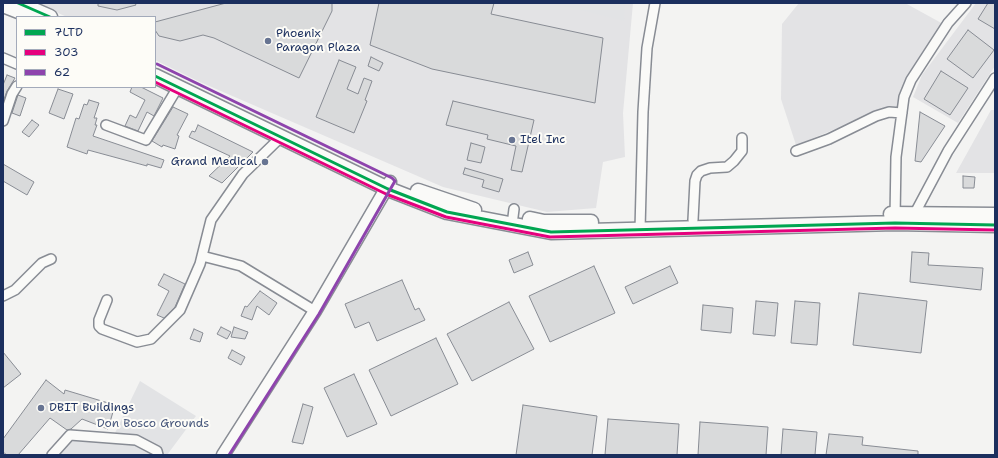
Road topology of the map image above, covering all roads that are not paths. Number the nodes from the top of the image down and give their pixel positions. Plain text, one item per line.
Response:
1 (654, 3) edge
2 (963, 4) edge
3 (3, 5) edge
4 (26, 13) edge
5 (44, 16) edge
6 (3, 58) edge
7 (16, 64) edge
8 (156, 69) edge
9 (156, 77) edge
10 (995, 78) edge
11 (16, 87) edge
12 (178, 88) junction
13 (7, 94) edge
14 (902, 113) junction
15 (3, 120) edge
16 (106, 125) dead end
17 (281, 137) junction
18 (742, 138) dead end
19 (796, 151) dead end
20 (389, 186) junction
21 (915, 213) junction
22 (995, 215) edge
23 (895, 219) junction
24 (693, 220) junction
25 (995, 225) edge
26 (640, 226) junction
27 (551, 227) junction
28 (202, 256) junction
29 (51, 259) dead end
30 (3, 296) edge
31 (107, 300) dead end
32 (315, 312) junction
33 (52, 455) edge
34 (158, 455) edge
35 (223, 455) edge

1 - 26 street
2 - 14 street
3 - 4 main road
4 - 5 main road
6 - 7 street
8 - 20 main road
9 - 12 main road
10 - 21 street
11 - 13 street
12 - 16 street
12 - 17 main road
13 - 15 street
14 - 19 street
14 - 23 street
17 - 20 main road
17 - 28 street
18 - 24 street
20 - 27 main road
20 - 27 main road
20 - 32 street
21 - 22 main road
21 - 23 main road
23 - 24 main road
23 - 25 main road
23 - 26 main road
24 - 26 main road
26 - 27 main road
28 - 31 street
28 - 32 street
29 - 30 street
32 - 35 street
33 - 34 street

